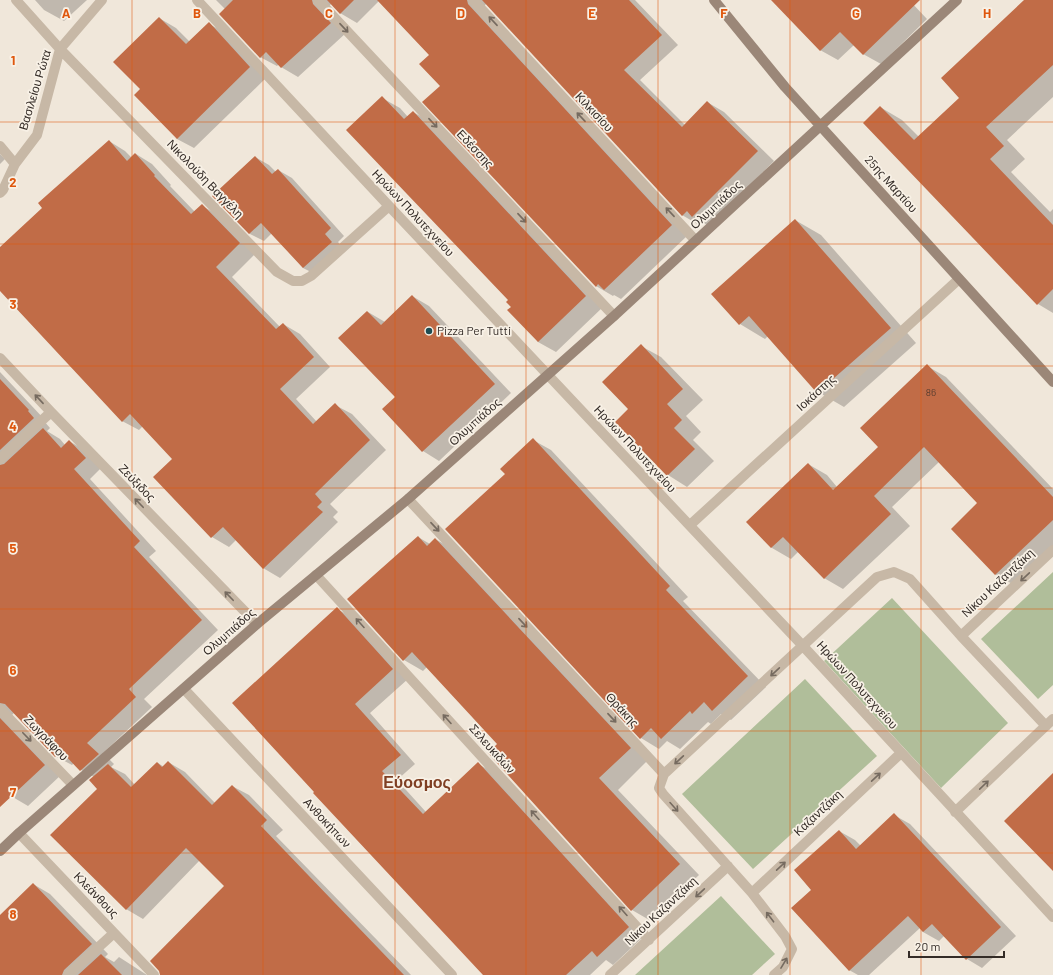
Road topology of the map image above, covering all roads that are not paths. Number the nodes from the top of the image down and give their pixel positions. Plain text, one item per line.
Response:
1 (16, 0) edge
2 (102, 0) edge
3 (197, 0) edge
4 (318, 0) edge
5 (473, 0) edge
6 (714, 0) edge
7 (951, 2) edge
8 (60, 49) junction
9 (821, 126) junction
10 (0, 146) edge
11 (16, 164) junction
12 (0, 193) edge
13 (389, 206) junction
14 (696, 241) junction
15 (959, 279) junction
16 (614, 316) junction
17 (0, 358) edge
18 (548, 374) junction
19 (1053, 382) edge
20 (51, 412) junction
21 (0, 459) edge
22 (408, 499) junction
23 (690, 525) junction
24 (1053, 550) edge
25 (316, 575) junction
26 (256, 624) junction
27 (961, 636) junction
28 (803, 646) junction
29 (184, 690) junction
30 (0, 708) edge
31 (1049, 722) edge
32 (901, 753) junction
33 (664, 774) junction
34 (73, 785) junction
35 (955, 812) junction
36 (19, 833) junction
37 (0, 851) edge
38 (728, 866) junction
39 (752, 893) junction
40 (1053, 917) edge
41 (114, 933) junction
42 (649, 940) junction
43 (68, 975) edge
44 (154, 975) edge
45 (452, 975) edge
46 (610, 975) edge
47 (774, 975) edge

1 - 8 street, Νικολούδη Βαγγέλη
2 - 8 street, Βασιλείου Ρώτα
3 - 13 street, Ηρώων Πολυτεχνείου
4 -> 16 street, Εδέσσης
14 -> 5 street, Κιλκισίου
6 - 9 street, 25ης Μαρτίου
7 - 9 street, Ολυμπιάδος
8 - 11 street, Βασιλείου Ρώτα
8 - 13 street, Νικολούδη Βαγγέλη
9 - 14 street, Ολυμπιάδος
9 - 15 street, 25ης Μαρτίου
10 - 11 street
11 - 12 street, Βασιλείου Ρώτα
13 - 18 street, Ηρώων Πολυτεχνείου
14 - 16 street, Ολυμπιάδος
15 - 19 street, 25ης Μαρτίου
15 - 23 street, Ιοκάστης
16 - 18 street, Ολυμπιάδος
20 -> 17 street, Ζεύξιδος
18 - 22 street, Ολυμπιάδος
18 - 23 street, Ηρώων Πολυτεχνείου
20 - 21 street
26 -> 20 street, Ζεύξιδος
22 - 25 street, Ολυμπιάδος
22 -> 33 street, Θράκης
23 - 28 street, Ηρώων Πολυτεχνείου
24 -> 27 street, Νίκου Καζαντζάκη
25 - 26 street, Ολυμπιάδος
42 -> 25 street, Σελευκιδών
26 - 29 street, Ολυμπιάδος
27 - 28 street, Νίκου Καζαντζάκη
27 - 31 street, Νίκου Καζαντζάκη
28 - 32 street, Ηρώων Πολυτεχνείου
28 -> 33 street
29 - 34 street, Ολυμπιάδος
29 - 45 street, Ανθοκήπων
30 -> 34 street, Ζωγράφου
35 -> 31 street, Νίκου Καζαντζάκη
32 - 35 street, Ηρώων Πολυτεχνείου
39 -> 32 street, Καζαντζάκη
33 -> 38 street
34 - 36 street, Ολυμπιάδος
35 - 40 street, Ηρώων Πολυτεχνείου
36 - 37 street, Ολυμπιάδος
36 - 41 street, Κλεάνθους
38 - 39 street
38 -> 42 street, Νίκου Καζαντζάκη
47 -> 39 street
41 - 43 street
41 - 44 street, Κλεάνθους
42 - 46 street, Νίκου Καζαντζάκη

